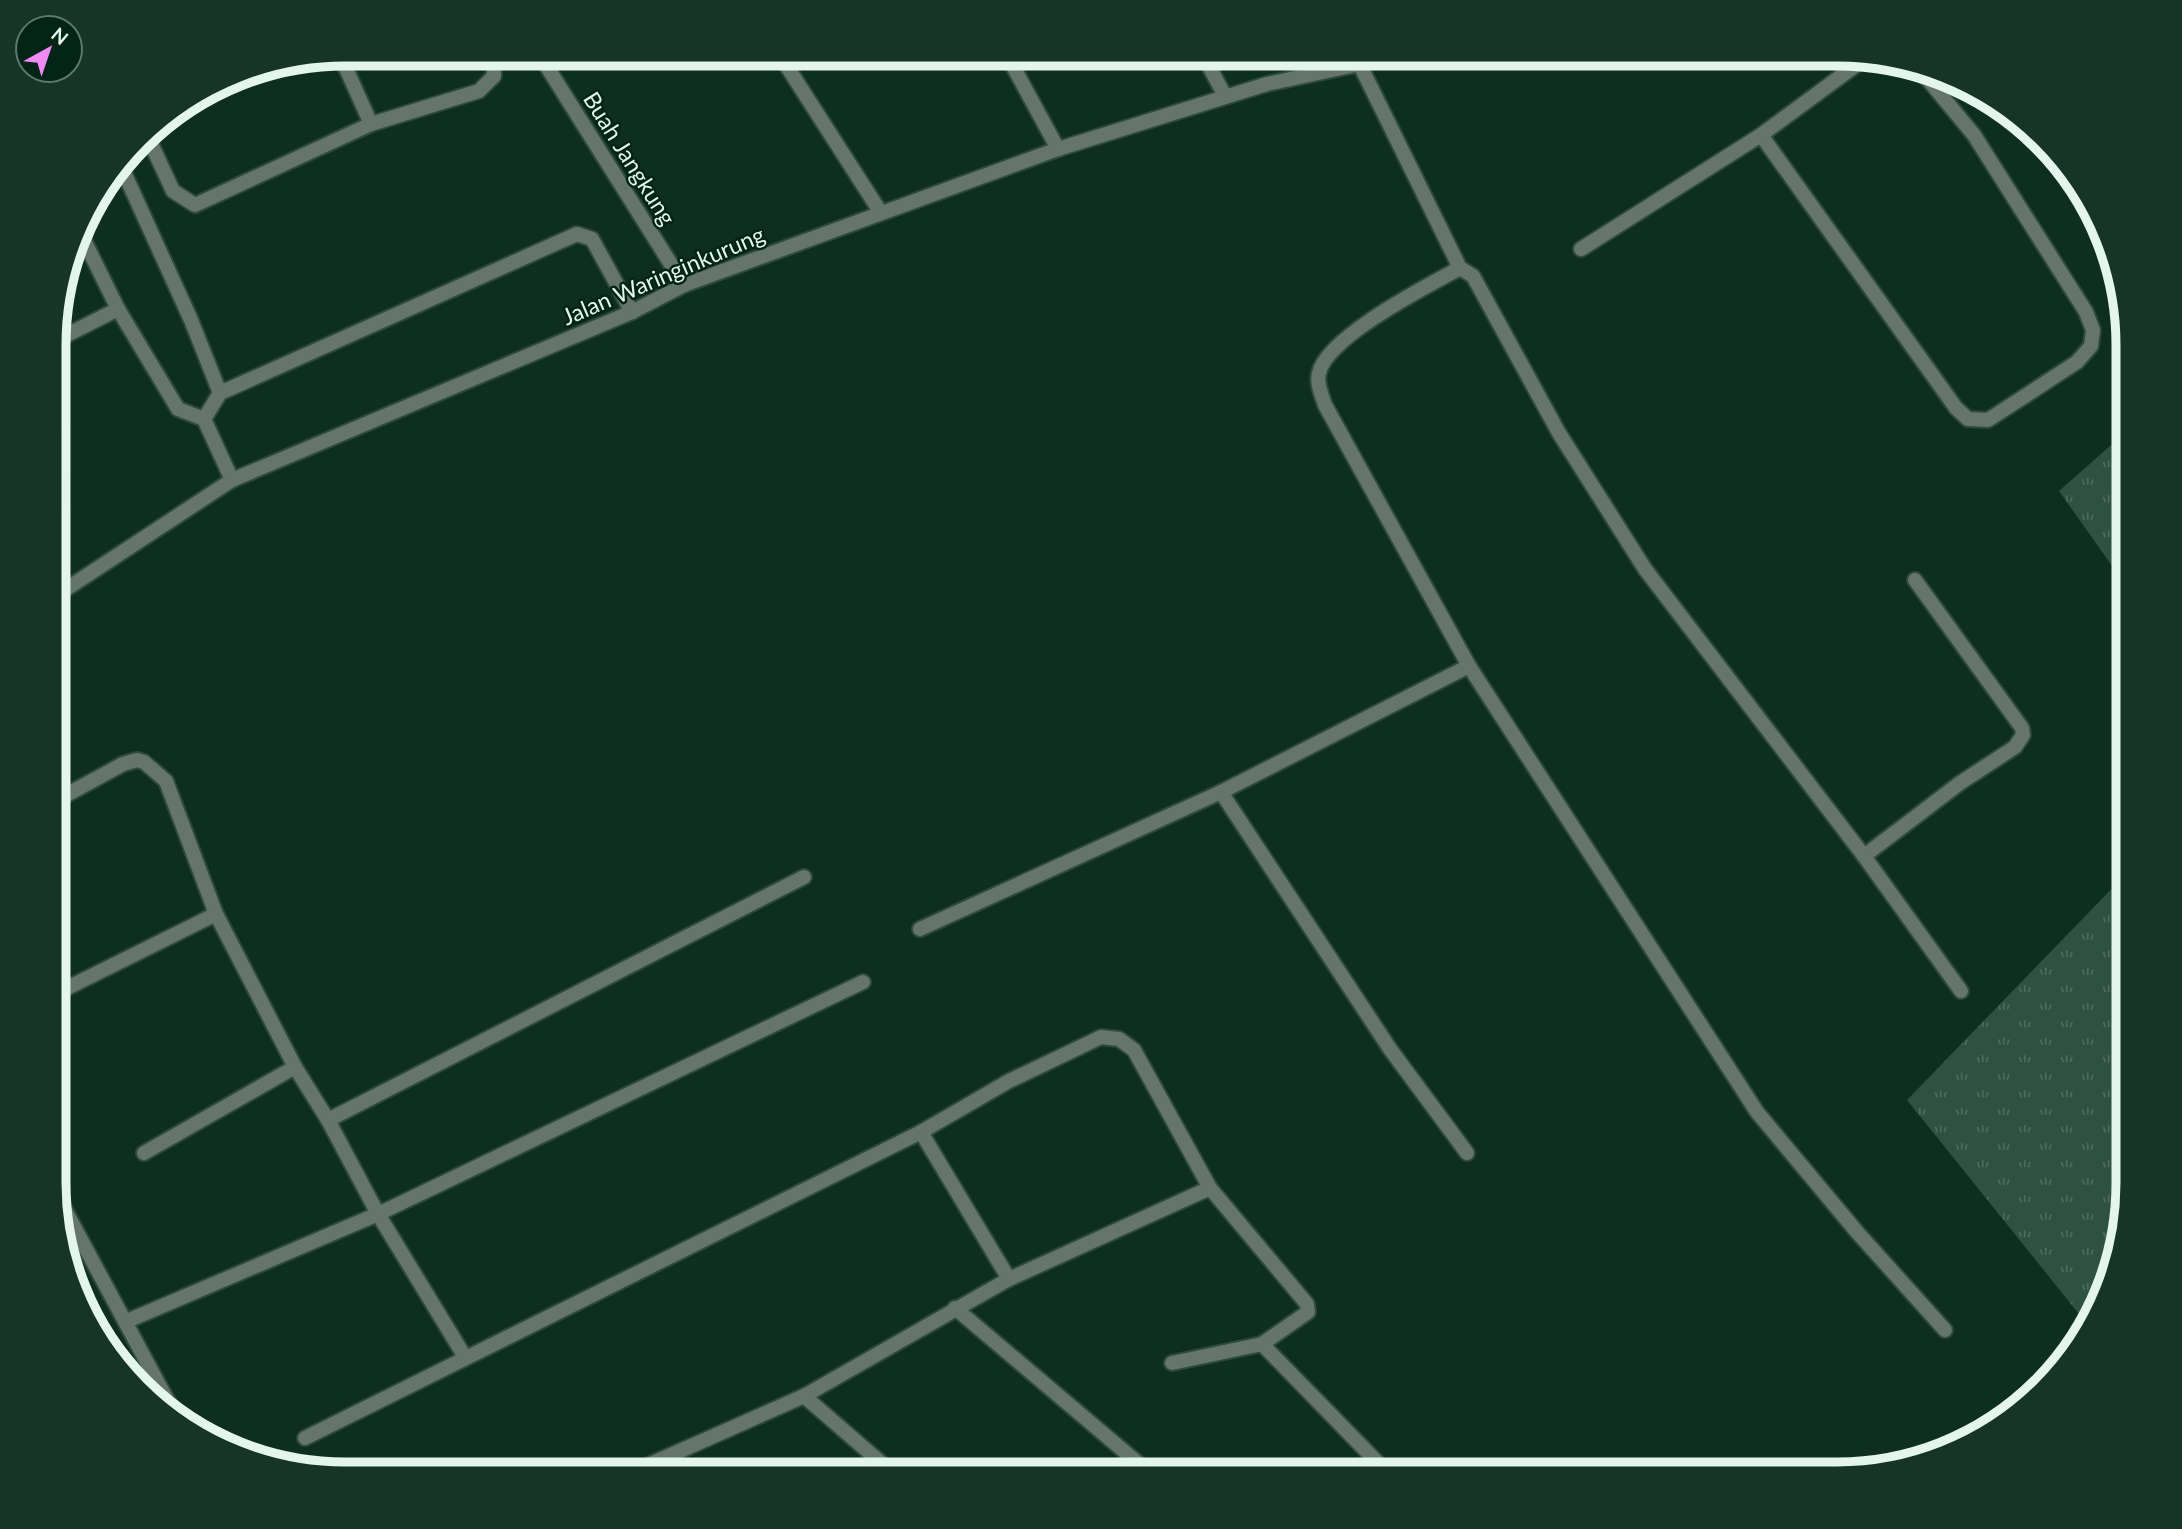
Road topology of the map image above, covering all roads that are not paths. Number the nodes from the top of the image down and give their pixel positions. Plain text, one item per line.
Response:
1 (346, 67) edge
2 (494, 67) edge
3 (547, 67) edge
4 (787, 67) edge
5 (1014, 67) edge
6 (1209, 67) edge
7 (1351, 67) edge
8 (1361, 67) edge
9 (1853, 67) edge
10 (1931, 83) edge
11 (1225, 96) junction
12 (372, 124) junction
13 (1761, 135) junction
14 (152, 145) edge
15 (1058, 149) junction
16 (125, 175) edge
17 (881, 213) junction
18 (86, 244) edge
19 (1581, 249) dead end
20 (1460, 268) junction
21 (684, 285) junction
22 (118, 309) junction
23 (632, 312) junction
24 (67, 335) edge
25 (220, 393) junction
26 (204, 419) junction
27 (232, 480) junction
28 (1915, 580) dead end
29 (66, 589) edge
30 (1469, 666) junction
31 (1221, 792) junction
32 (66, 795) edge
33 (1864, 856) junction
34 (804, 877) dead end
35 (216, 914) junction
36 (920, 929) dead end
37 (863, 982) dead end
38 (66, 989) edge
39 (1961, 991) dead end
40 (295, 1067) junction
41 (328, 1120) junction
42 (921, 1132) junction
43 (144, 1153) dead end
44 (1467, 1153) dead end
45 (1210, 1188) junction
46 (378, 1214) junction
47 (69, 1216) edge
48 (1009, 1279) junction
49 (955, 1308) junction
50 (127, 1321) junction
51 (1945, 1330) dead end
52 (1262, 1344) junction
53 (465, 1357) junction
54 (1172, 1363) dead end
55 (166, 1396) edge
56 (804, 1396) junction
57 (305, 1438) dead end
58 (655, 1462) edge
59 (880, 1462) edge
60 (1136, 1462) edge
61 (1377, 1462) edge

1 - 12 street
2 - 12 street
3 - 21 street, Buah Jangkung
4 - 17 street
5 - 15 street
6 - 11 street
7 - 11 street, Jalan Waringinkurung
8 - 20 street
9 - 13 street
10 - 13 street
11 - 15 street, Jalan Waringinkurung
12 - 14 street
13 - 19 street
15 - 17 street, Jalan Waringinkurung
16 - 25 street
17 - 21 street, Jalan Waringinkurung
18 - 22 street
20 - 30 street
20 - 33 street
21 - 23 street, Jalan Waringinkurung
22 - 24 street
22 - 26 street
23 - 25 street
23 - 27 street, Jalan Waringinkurung
25 - 26 street
26 - 27 street
27 - 29 street, Jalan Waringinkurung
28 - 33 street
30 - 31 street
30 - 51 street
31 - 36 street
31 - 44 street
32 - 35 street
33 - 39 street
34 - 41 street
35 - 38 street
35 - 40 street
37 - 46 street
40 - 41 street
40 - 43 street
41 - 46 street
42 - 45 street
42 - 48 street
42 - 53 street
45 - 48 street
45 - 52 street
46 - 50 street
46 - 53 street
47 - 50 street
48 - 49 street
49 - 56 street
49 - 60 street
50 - 55 street
52 - 54 street
52 - 61 street
53 - 57 street
56 - 58 street
56 - 59 street

